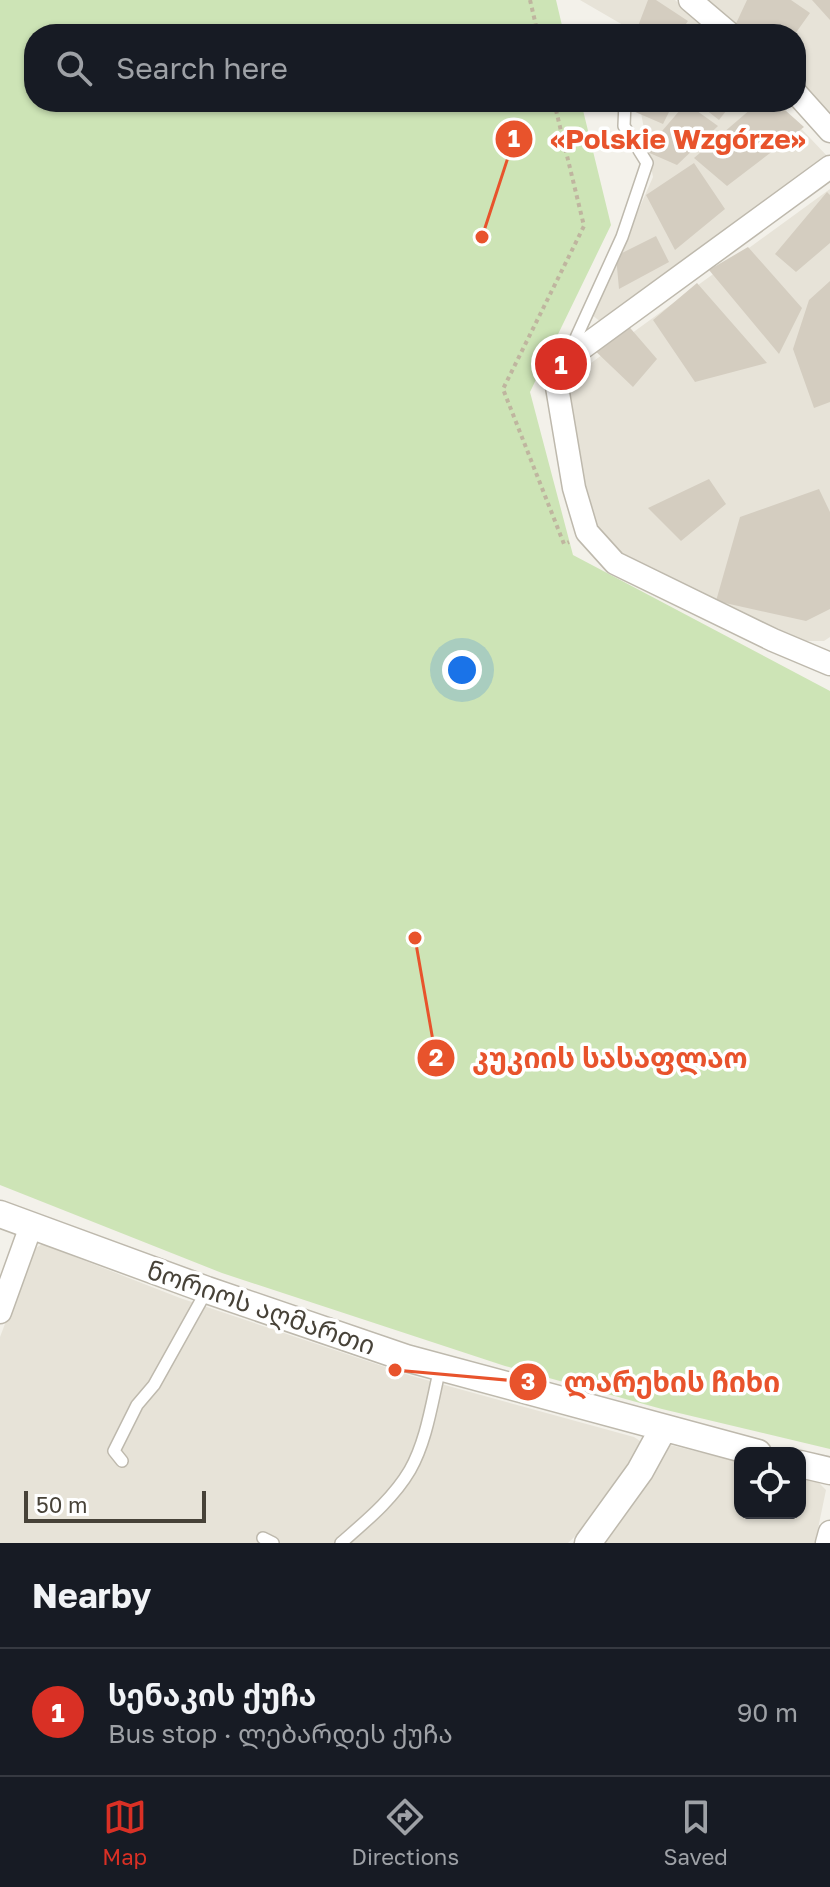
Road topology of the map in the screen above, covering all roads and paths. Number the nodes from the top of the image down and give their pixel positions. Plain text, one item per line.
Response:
1 (530, 0) edge
2 (690, 0) edge
3 (536, 24) edge
4 (718, 24) edge
5 (806, 104) edge
6 (556, 112) edge
7 (625, 112) edge
8 (830, 131) edge
9 (830, 167) edge
10 (584, 226) dead end
11 (567, 359) junction
12 (830, 664) edge
13 (0, 1214) edge
14 (31, 1226) junction
15 (207, 1290) junction
16 (0, 1312) edge
17 (441, 1368) junction
18 (663, 1429) junction
19 (734, 1447) edge
20 (122, 1461) dead end
21 (806, 1465) edge
22 (830, 1471) edge
23 (830, 1532) edge
24 (341, 1543) edge
25 (588, 1543) edge
26 (827, 1543) edge

1 - 3 path
2 - 4 street
5 - 8 street
6 - 10 path
7 - 11 lane
9 - 11 street
11 - 12 street
13 - 14 street, ნორიოს აღმართი
14 - 15 street, ნორიოს აღმართი
14 - 16 street
15 - 17 street, ნორიოს აღმართი
15 - 20 lane
17 - 18 street, ნორიოს აღმართი
17 - 24 lane
18 - 19 street, ნორიოს აღმართი
18 - 25 street
21 - 22 street
23 - 26 street

